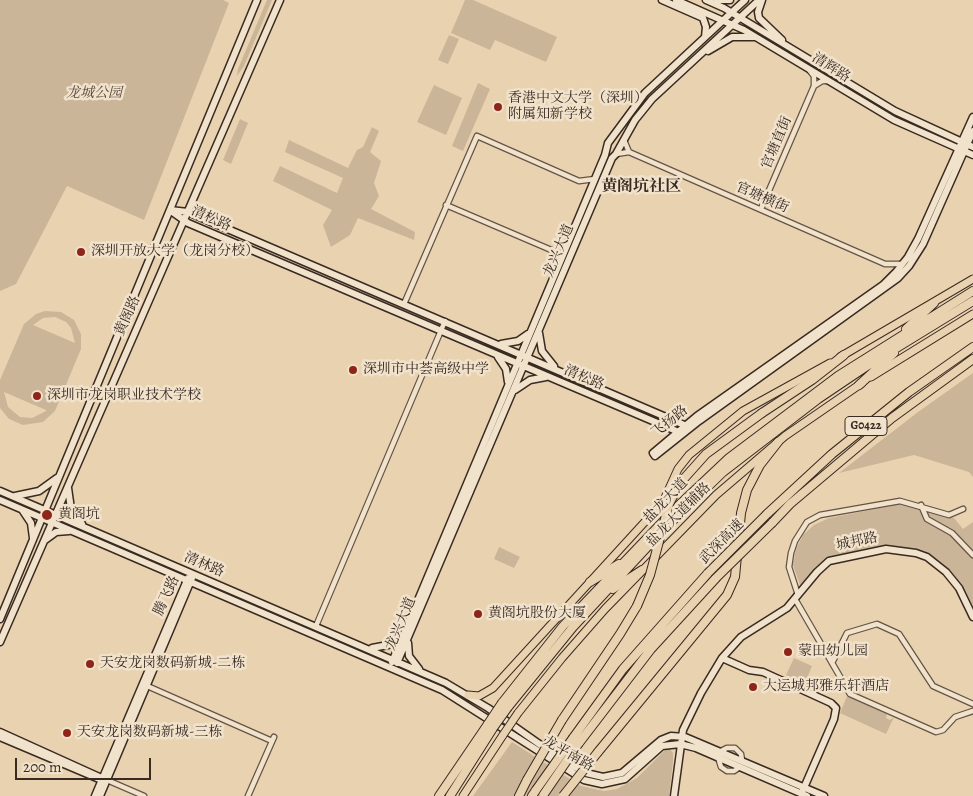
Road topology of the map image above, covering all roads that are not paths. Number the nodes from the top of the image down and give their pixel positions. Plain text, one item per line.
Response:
1 (257, 0) edge
2 (280, 0) edge
3 (662, 0) edge
4 (676, 0) edge
5 (706, 0) edge
6 (717, 0) edge
7 (730, 0) edge
8 (745, 0) edge
9 (761, 0) edge
10 (731, 12) junction
11 (740, 17) junction
12 (723, 20) junction
13 (732, 24) junction
14 (704, 37) junction
15 (756, 37) junction
16 (787, 46) junction
17 (694, 60) junction
18 (810, 70) junction
19 (827, 81) junction
20 (814, 86) junction
21 (973, 117) edge
22 (973, 131) edge
23 (624, 140) junction
24 (967, 145) edge
25 (961, 150) junction
26 (629, 152) junction
27 (616, 154) junction
28 (973, 155) edge
29 (595, 179) junction
30 (579, 181) junction
31 (588, 195) junction
32 (446, 206) junction
33 (760, 209) junction
34 (170, 210) junction
35 (188, 212) junction
36 (183, 221) junction
37 (563, 255) junction
38 (904, 263) junction
39 (885, 264) junction
40 (890, 278) junction
41 (973, 279) edge
42 (973, 291) edge
43 (973, 301) edge
44 (934, 303) junction
45 (404, 304) junction
46 (973, 314) edge
47 (445, 321) junction
48 (531, 330) junction
49 (539, 330) junction
50 (440, 331) junction
51 (895, 340) junction
52 (908, 340) junction
53 (497, 344) junction
54 (973, 347) edge
55 (495, 354) junction
56 (524, 355) junction
57 (844, 355) junction
58 (973, 359) edge
59 (520, 365) junction
60 (559, 370) junction
61 (552, 378) junction
62 (859, 385) junction
63 (507, 386) junction
64 (511, 395) junction
65 (688, 426) junction
66 (680, 433) joint
67 (778, 442) junction
68 (61, 473) junction
69 (69, 483) junction
70 (0, 491) edge
71 (12, 496) junction
72 (0, 500) edge
73 (921, 505) junction
74 (17, 507) junction
75 (963, 509) dead end
76 (46, 511) junction
77 (55, 515) junction
78 (42, 518) junction
79 (52, 522) junction
80 (86, 528) junction
81 (76, 532) junction
82 (33, 542) junction
83 (42, 546) junction
84 (973, 555) edge
85 (629, 558) junction
86 (642, 570) junction
87 (192, 573) junction
88 (189, 581) junction
89 (590, 582) junction
90 (601, 597) junction
91 (796, 597) junction
92 (973, 617) edge
93 (0, 619) edge
94 (406, 625) junction
95 (316, 626) junction
96 (413, 628) junction
97 (402, 632) junction
98 (409, 635) junction
99 (0, 642) edge
100 (366, 648) junction
101 (722, 658) junction
102 (395, 660) junction
103 (832, 663) junction
104 (392, 667) junction
105 (424, 672) junction
106 (145, 685) junction
107 (468, 695) junction
108 (973, 704) edge
109 (505, 705) junction
110 (973, 711) edge
111 (483, 714) joint
112 (490, 726) junction
113 (0, 732) edge
114 (0, 737) edge
115 (576, 741) junction
116 (681, 741) junction
117 (720, 754) junction
118 (741, 764) junction
119 (103, 780) junction
120 (804, 792) edge
121 (534, 793) edge
122 (544, 795) edge
123 (95, 796) edge
124 (100, 796) edge
125 (144, 796) edge
126 (248, 796) edge
127 (438, 796) edge
128 (450, 796) edge
129 (463, 796) edge
130 (518, 796) edge
131 (563, 796) edge
132 (674, 796) edge
133 (824, 796) edge

1 - 34 main road, 黄阁路
2 - 35 main road, 黄阁路
3 - 14 main road
4 - 12 main road, 清辉路
5 - 10 main road, 清辉路
6 - 7 main road
8 - 10 main road, 龙兴大道
9 - 11 main road, 龙兴大道
9 - 16 main road
10 - 11 main road, 清辉路
10 - 12 main road, 龙兴大道
11 - 13 main road, 龙兴大道
11 - 16 main road, 清辉路
12 - 13 main road, 清辉路
12 - 14 main road, 龙兴大道
13 - 15 main road, 清辉路
13 - 17 main road, 龙兴大道
14 - 29 main road, 龙兴大道
15 - 17 main road
15 - 18 main road, 清辉路
16 - 24 main road, 清辉路
17 - 23 main road, 龙兴大道
18 - 19 main road, 清辉路
18 - 20 street
19 - 20 street
19 - 25 main road, 清辉路
20 - 33 street, 官塘直街
21 - 24 main road, 飞扬路
22 - 24 main road, 飞扬路
23 - 26 street
23 - 27 main road, 龙兴大道
24 - 25 main road, 飞扬路
25 - 28 main road, 清辉路
25 - 38 main road, 飞扬路
25 - 65 main road, 飞扬路
26 - 27 street
26 - 33 street, 官塘横街
27 - 49 main road, 龙兴大道
29 - 30 street
29 - 31 main road, 龙兴大道
30 - 31 street
30 - 32 street
31 - 37 main road, 龙兴大道
32 - 37 street
32 - 45 street
33 - 39 street, 官塘横街
34 - 35 main road, 清松路
34 - 36 main road, 清松路
34 - 68 main road, 黄阁路
35 - 36 main road, 黄阁路
35 - 45 main road, 清松路
36 - 50 main road, 清松路
36 - 69 main road, 黄阁路
37 - 48 main road, 龙兴大道
38 - 39 street, 官塘横街
38 - 40 main road, 飞扬路
39 - 40 street
40 - 65 main road, 飞扬路
41 - 44 main road, 盐龙大道辅路
42 - 51 highway, 盐龙大道
43 - 52 highway, 盐龙大道
44 - 51 highway
44 - 57 main road, 盐龙大道辅路
45 - 47 main road, 清松路
46 - 62 main road, 盐龙大道辅路
47 - 50 street
47 - 53 main road, 清松路
48 - 53 main road
48 - 56 main road, 龙兴大道
49 - 56 main road, 龙兴大道
49 - 60 main road
50 - 55 main road, 清松路
50 - 95 street
51 - 85 highway, 盐龙大道
52 - 62 highway
52 - 90 highway, 盐龙大道
53 - 56 main road, 清松路
54 - 115 highway, 武深高速 / G0422, bridge
55 - 59 main road, 清松路
55 - 63 main road
56 - 59 main road, 龙兴大道
56 - 60 main road, 清松路
57 - 89 main road, 盐龙大道辅路
57 - 130 highway, bridge
58 - 115 highway, 武深高速 / G0422, bridge
59 - 61 main road, 清松路
59 - 63 main road, 龙兴大道
59 - 64 main road, 龙兴大道
60 - 65 main road, 清松路
61 - 64 main road
61 - 66 main road, 清松路
62 - 67 main road, 盐龙大道辅路
63 - 94 main road, 龙兴大道
64 - 96 main road, 龙兴大道
65 - 66 main road, 飞扬路
67 - 86 main road, 盐龙大道辅路
67 - 131 highway, bridge
68 - 71 main road
68 - 76 main road, 黄阁路
69 - 77 main road, 黄阁路
69 - 80 main road
70 - 71 main road, 清林路
71 - 76 main road, 清林路
72 - 74 main road, 清林路
73 - 75 street
73 - 84 street
73 - 91 street
74 - 78 main road, 清林路
74 - 82 main road
76 - 77 main road, 清林路
76 - 78 main road, 黄阁路
77 - 79 main road, 黄阁路
77 - 80 main road, 清林路
78 - 79 main road, 清林路
78 - 82 main road, 黄阁路
79 - 81 main road, 清林路
79 - 83 main road, 黄阁路
80 - 87 main road, 清林路
81 - 83 main road
81 - 88 main road, 清林路
82 - 93 main road, 黄阁路
83 - 99 main road, 黄阁路
85 - 89 highway
85 - 109 highway, 盐龙大道
86 - 90 highway
86 - 129 main road, 盐龙大道辅路, bridge
87 - 88 main road, 腾飞路
87 - 95 main road, 清林路
88 - 104 main road, 清林路
88 - 106 main road, 腾飞路
89 - 107 main road, 盐龙大道辅路
90 - 109 highway, 盐龙大道
91 - 92 main road, 城邦路
91 - 101 main road, 城邦路
91 - 103 street
94 - 96 main road
94 - 97 main road, 龙兴大道
95 - 100 main road, 清林路
96 - 98 main road, 龙兴大道
97 - 100 main road
97 - 102 main road, 龙兴大道
98 - 102 main road, 龙兴大道
98 - 105 main road
100 - 102 main road, 清林路
101 - 116 main road, 城邦路
101 - 120 main road
102 - 104 main road, 龙兴大道
102 - 105 main road, 清林路
103 - 108 street
103 - 110 street
104 - 111 main road, 清林路
105 - 107 main road, 龙平南路
106 - 119 main road, 腾飞路
106 - 126 street
107 - 116 main road, 龙平南路
109 - 112 highway, 盐龙大道, bridge
111 - 116 main road, 龙平南路
112 - 127 highway, 盐龙大道
112 - 128 highway, 盐龙大道
113 - 119 main road
114 - 119 main road
115 - 121 highway, 武深高速 / G0422, bridge
115 - 122 highway, 武深高速 / G0422, bridge
116 - 117 main road, 龙平南路
116 - 132 main road
117 - 118 main road
117 - 118 street
118 - 120 main road
119 - 123 main road, 腾飞路
119 - 124 main road, 腾飞路
119 - 125 street
120 - 133 main road

